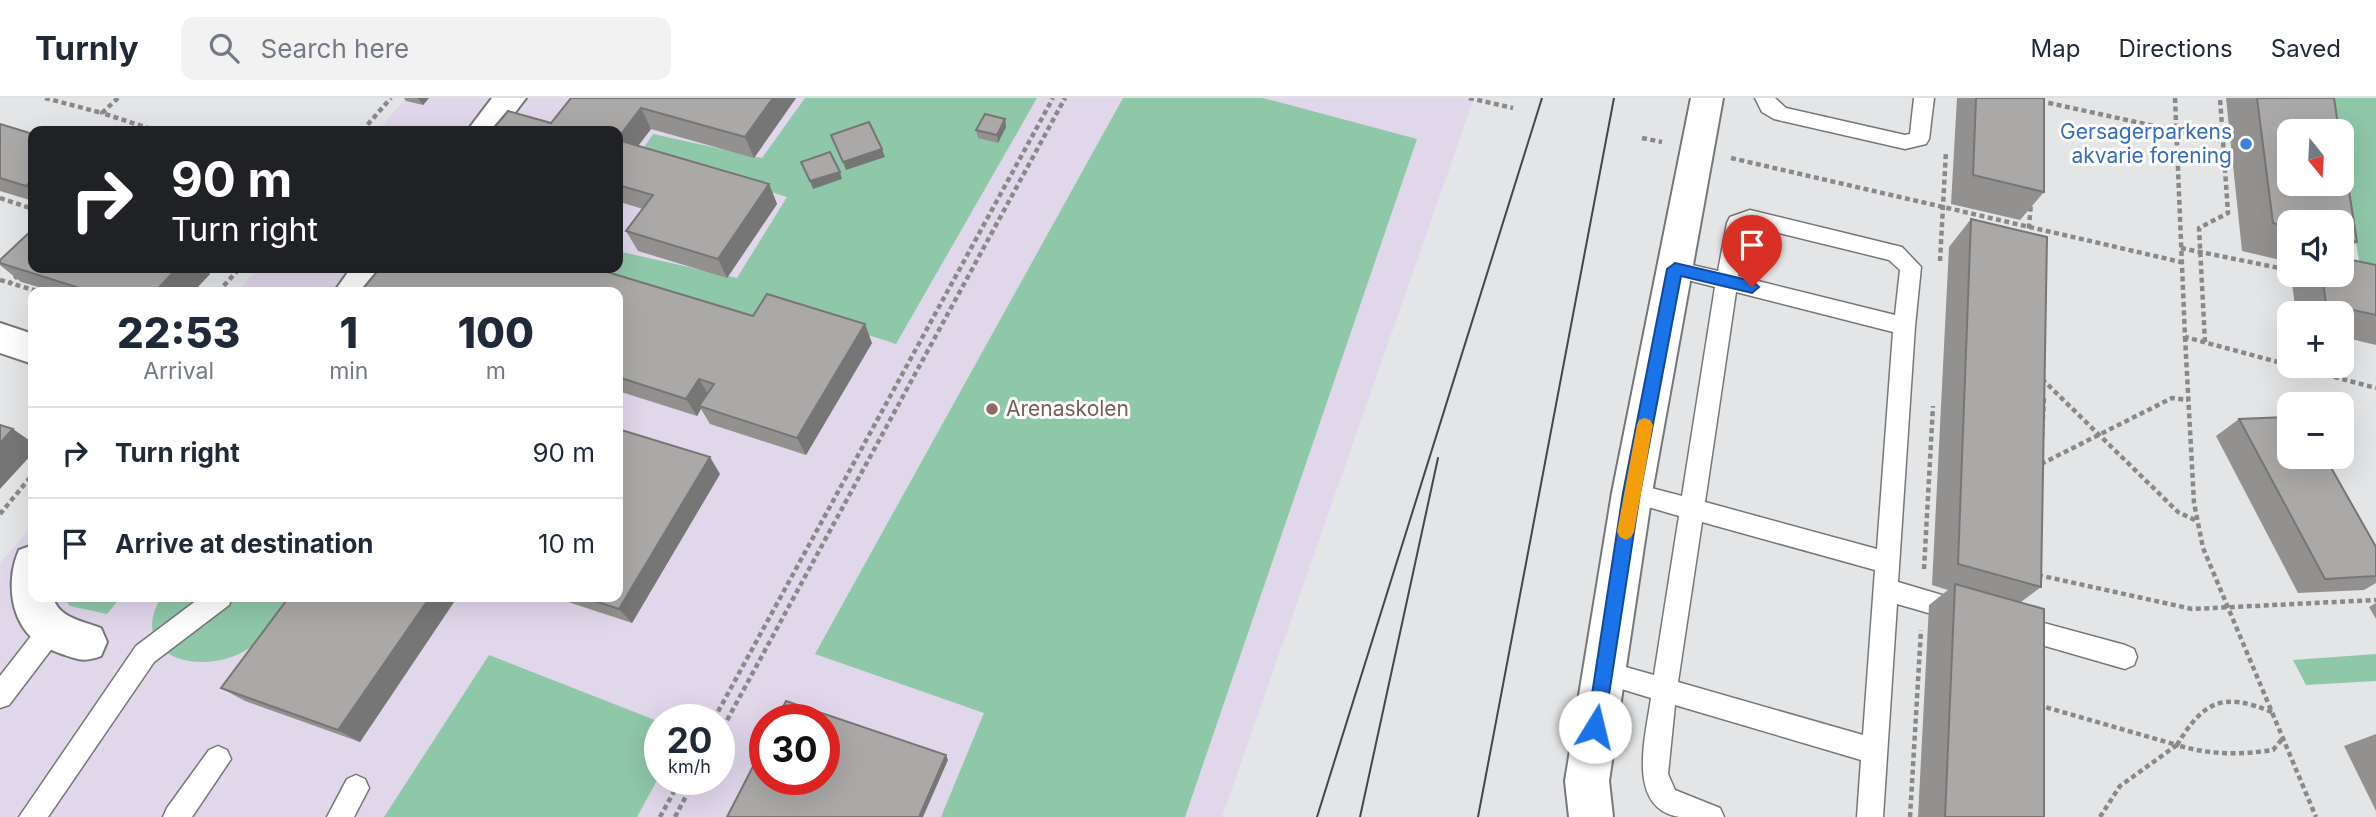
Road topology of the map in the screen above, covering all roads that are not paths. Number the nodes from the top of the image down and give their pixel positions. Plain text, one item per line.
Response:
1 (510, 98) edge
2 (1707, 98) edge
3 (1765, 98) edge
4 (1923, 98) edge
5 (487, 126) edge
6 (1675, 269) junction
7 (368, 273) edge
8 (1726, 280) junction
9 (356, 287) edge
10 (1904, 327) junction
11 (0, 338) edge
12 (28, 347) edge
13 (1632, 493) junction
14 (1692, 510) junction
15 (1888, 564) junction
16 (1886, 590) junction
17 (33, 602) edge
18 (213, 602) edge
19 (69, 636) joint
20 (2125, 657) dead end
21 (1604, 673) junction
22 (1664, 691) junction
23 (0, 696) edge
24 (1875, 751) junction
25 (218, 759) dead end
26 (356, 788) dead end
27 (32, 817) edge
28 (176, 817) edge
29 (340, 817) edge
30 (1591, 817) edge
31 (1712, 817) edge
32 (1870, 817) edge

1 - 5 street
2 - 6 street
3 - 4 lane
6 - 8 lane
6 - 13 street
7 - 9 street
8 - 10 lane
8 - 10 lane
8 - 14 lane
10 - 15 lane
11 - 12 street
13 - 14 lane
13 - 21 street
14 - 15 lane
14 - 22 lane
15 - 16 lane
16 - 20 lane
16 - 24 lane
17 - 19 street
18 - 27 lane
19 - 23 lane
21 - 22 lane
21 - 30 street
22 - 24 lane
22 - 31 lane
24 - 32 lane
25 - 28 lane
26 - 29 lane

